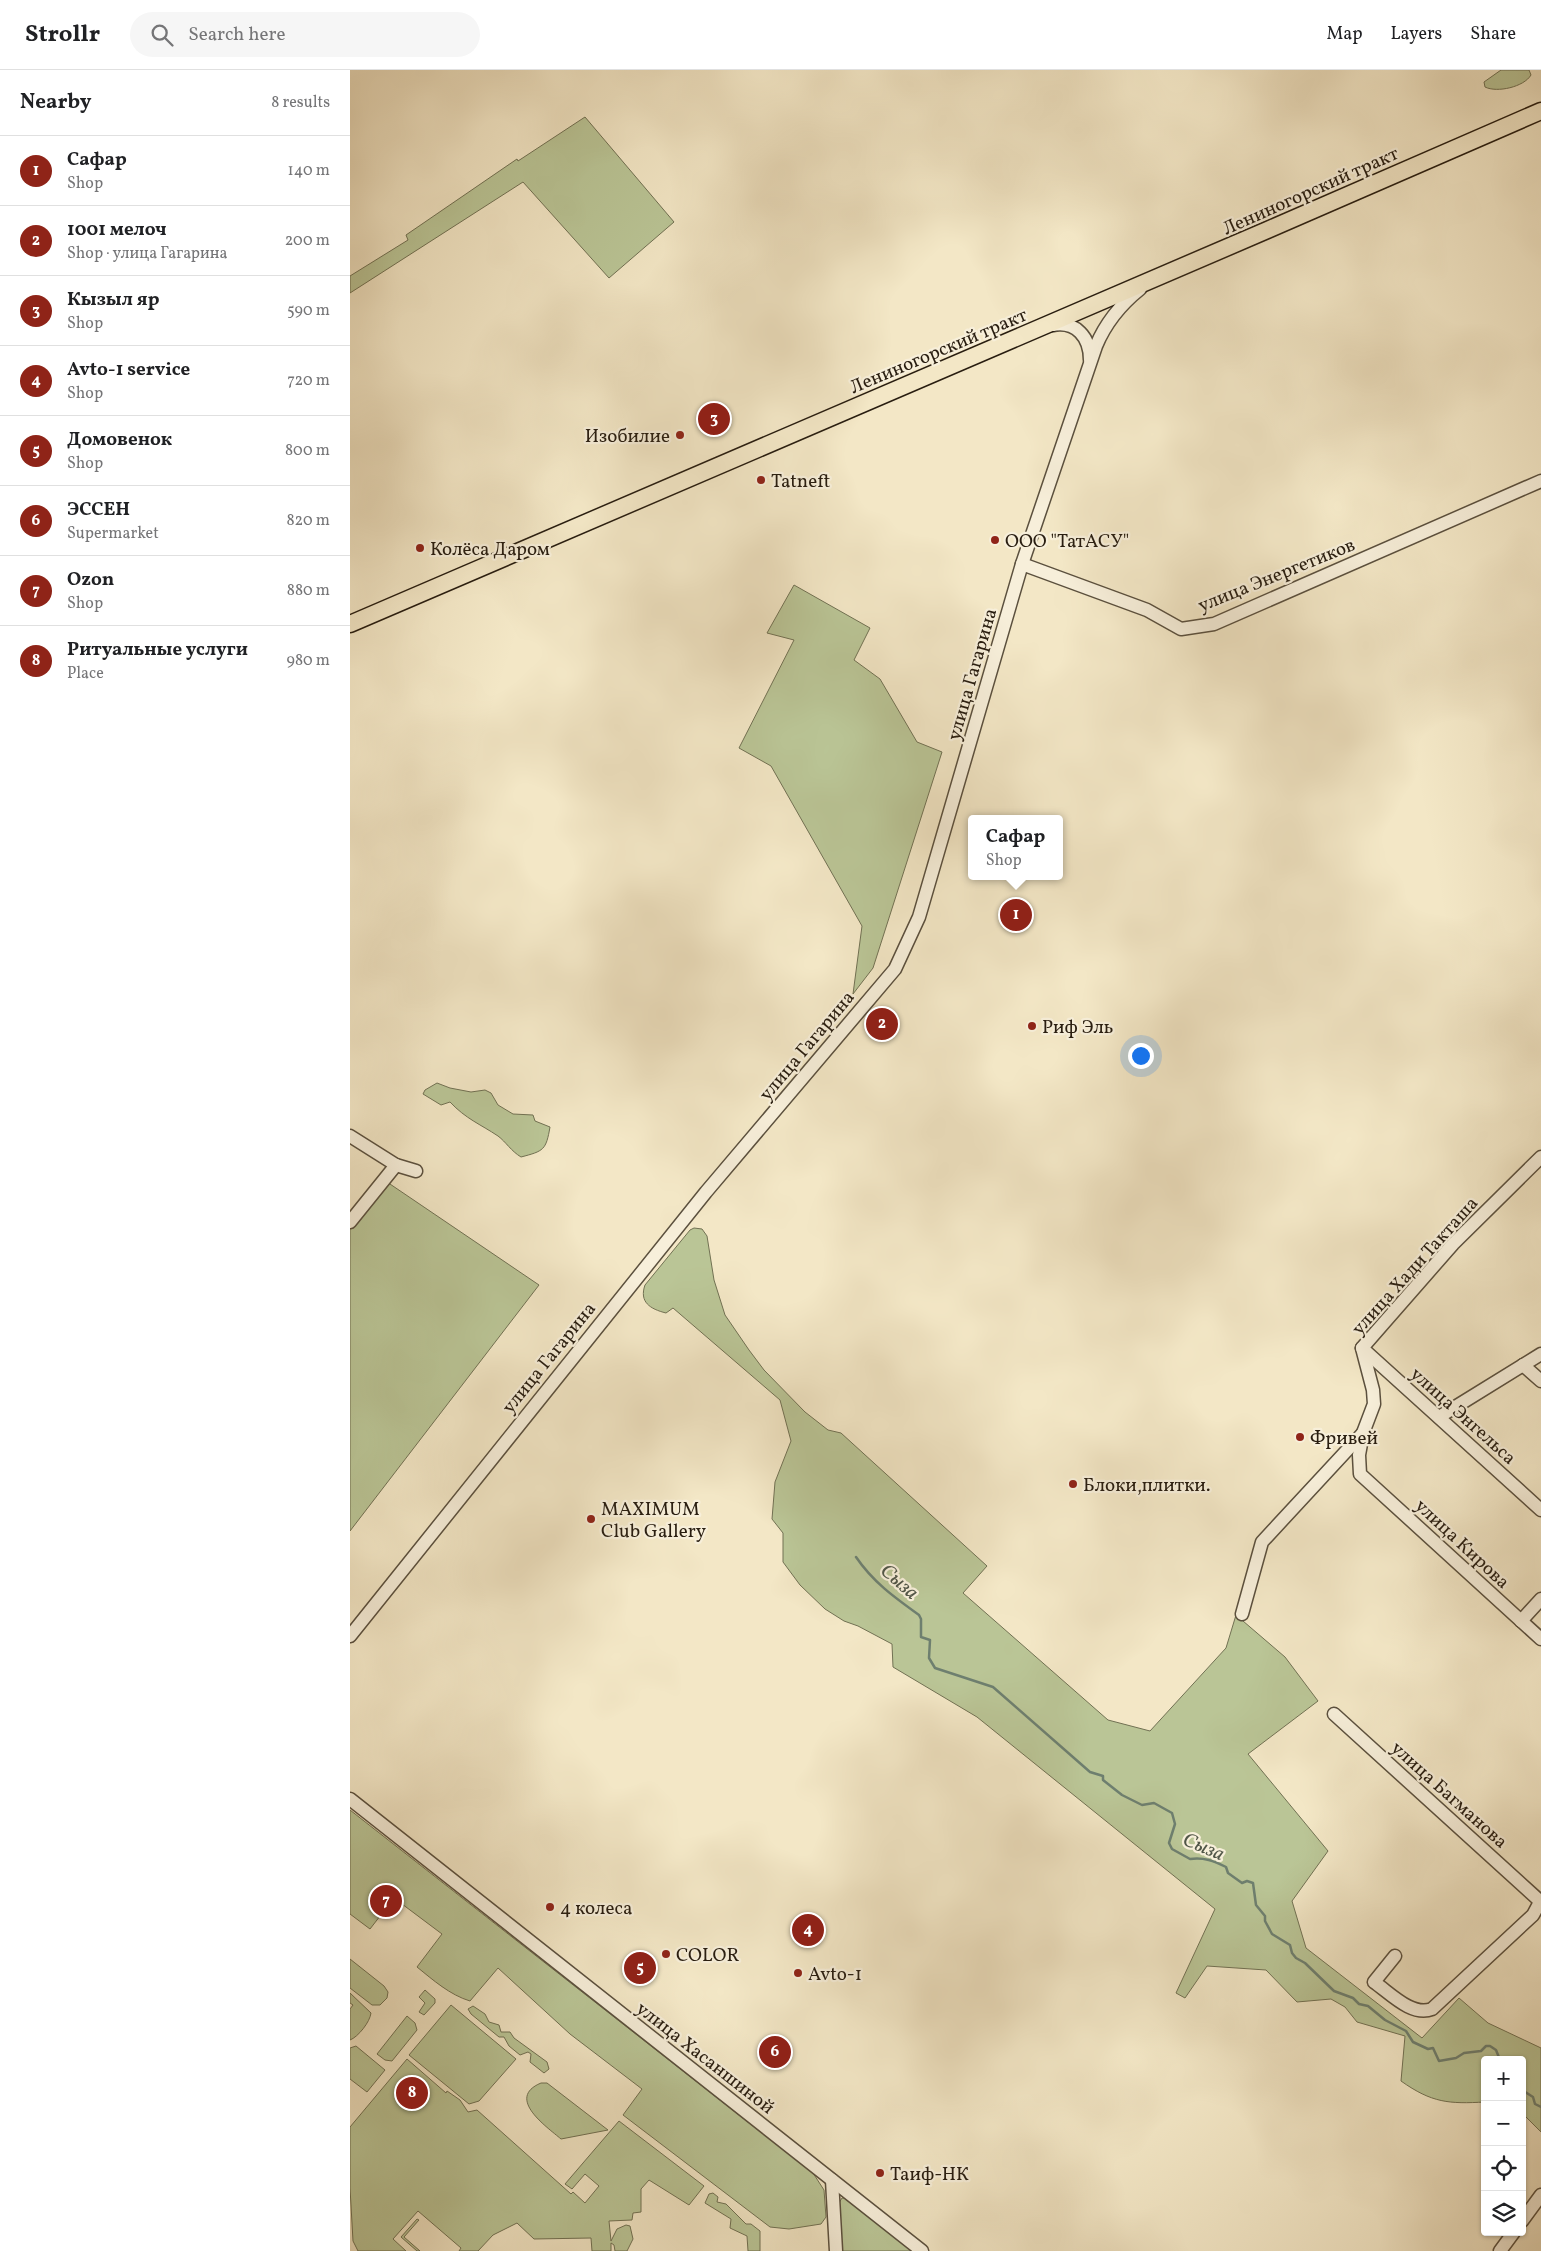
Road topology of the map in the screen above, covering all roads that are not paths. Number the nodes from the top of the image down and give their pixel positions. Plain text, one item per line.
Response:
1 (1541, 111) edge
2 (1152, 281) junction
3 (1048, 326) junction
4 (1089, 370) junction
5 (1541, 482) edge
6 (1022, 564) junction
7 (350, 624) edge
8 (350, 1136) edge
9 (1541, 1157) edge
10 (396, 1164) junction
11 (416, 1171) dead end
12 (350, 1222) edge
13 (1362, 1348) junction
14 (1541, 1354) edge
15 (1524, 1365) junction
16 (1541, 1381) edge
17 (1439, 1417) junction
18 (1363, 1433) junction
19 (1360, 1474) joint
20 (1541, 1510) edge
21 (1541, 1600) edge
22 (1242, 1614) dead end
23 (1521, 1621) junction
24 (350, 1636) edge
25 (1541, 1640) edge
26 (1334, 1714) dead end
27 (350, 1800) edge
28 (1541, 1901) edge
29 (1394, 1956) dead end
30 (832, 2180) junction
31 (1541, 2195) edge
32 (1526, 2216) edge
33 (1511, 2236) edge
34 (836, 2251) edge
35 (922, 2251) edge
36 (1500, 2251) edge

1 - 2 main road, Лениногорский тракт
2 - 3 main road, Лениногорский тракт
2 - 4 street, улица Гагарина
3 - 4 street, улица Гагарина
3 - 7 main road, Лениногорский тракт
4 - 6 street, улица Гагарина
5 - 6 street, улица Энергетиков
6 - 24 street, улица Гагарина
8 - 10 street
9 - 13 street, улица Хади Такташа
10 - 11 street
10 - 12 street
13 - 17 street, улица Энгельса
13 - 18 street, улица Хади Такташа
14 - 15 street
15 - 16 street
15 - 17 street
17 - 20 street, улица Энгельса
18 - 19 street, улица Хади Такташа
18 - 22 street
19 - 23 street, улица Кирова
21 - 23 street
23 - 25 street, улица Кирова
26 - 28 street, улица Багманова
27 - 30 street, улица Хасаншиной
28 - 29 street
30 - 34 street
30 - 35 street, улица Хасаншиной
31 - 32 street
33 - 36 street

